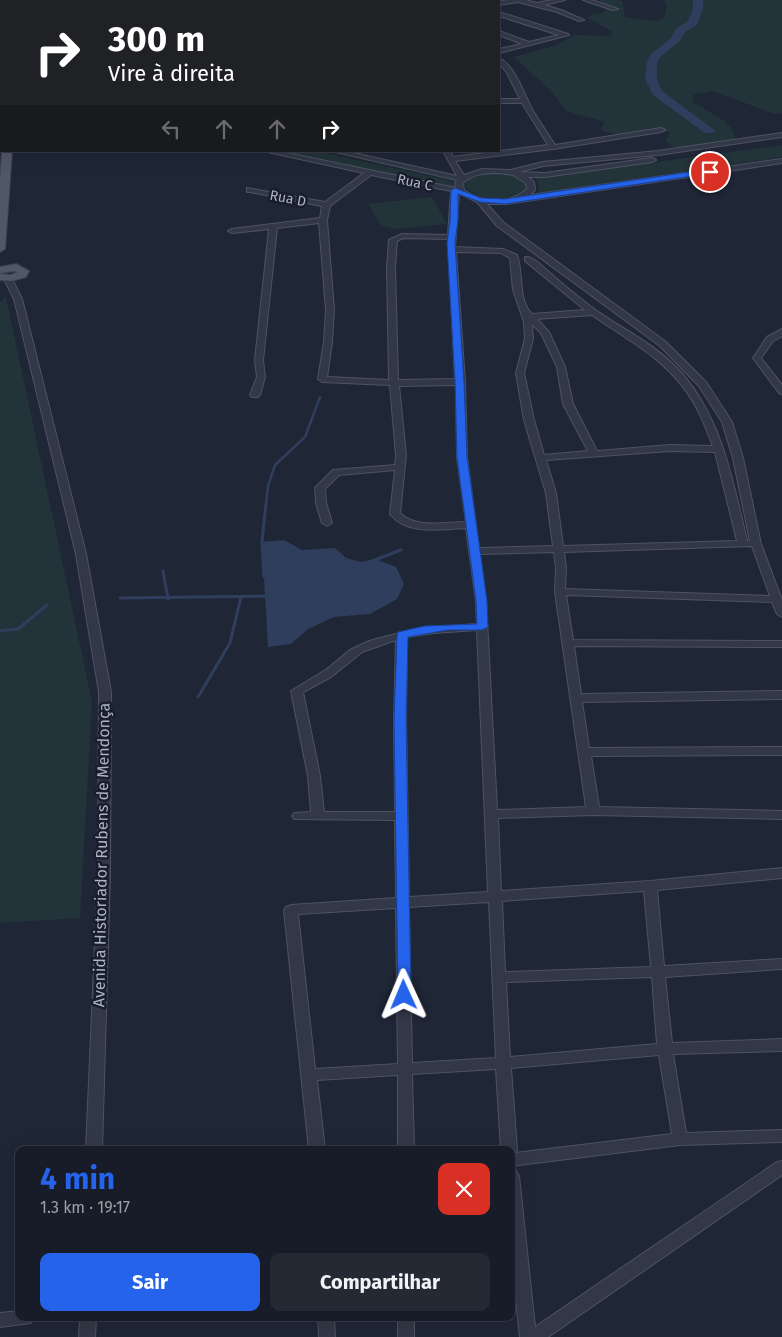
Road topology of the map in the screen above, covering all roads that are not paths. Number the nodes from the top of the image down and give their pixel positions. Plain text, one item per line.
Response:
1 (518, 0) edge
2 (562, 0) edge
3 (586, 0) edge
4 (500, 3) edge
5 (538, 5) junction
6 (615, 9) dead end
7 (500, 14) edge
8 (581, 20) dead end
9 (500, 33) edge
10 (531, 45) junction
11 (500, 51) edge
12 (500, 61) edge
13 (500, 101) edge
14 (524, 101) junction
15 (661, 130) dead end
16 (782, 136) edge
17 (782, 141) edge
18 (553, 147) junction
19 (500, 150) edge
20 (271, 152) edge
21 (342, 152) edge
22 (447, 152) edge
23 (489, 152) edge
24 (366, 155) edge
25 (4, 156) edge
26 (451, 159) junction
27 (782, 161) edge
28 (370, 172) junction
29 (514, 173) junction
30 (463, 179) junction
31 (250, 190) dead end
32 (458, 190) junction
33 (518, 199) junction
34 (480, 200) junction
35 (326, 206) junction
36 (323, 220) junction
37 (273, 226) junction
38 (232, 232) dead end
39 (0, 240) edge
40 (452, 243) junction
41 (0, 249) edge
42 (541, 256) junction
43 (528, 258) junction
44 (514, 261) junction
45 (7, 276) edge
46 (593, 312) junction
47 (528, 314) junction
48 (782, 332) edge
49 (460, 382) junction
50 (394, 383) junction
51 (782, 391) edge
52 (255, 394) dead end
53 (717, 449) junction
54 (594, 454) junction
55 (540, 458) junction
56 (401, 467) junction
57 (327, 523) dead end
58 (472, 526) junction
59 (742, 544) junction
60 (756, 544) junction
61 (558, 549) junction
62 (475, 551) junction
63 (560, 592) junction
64 (776, 599) junction
65 (782, 614) edge
66 (482, 627) junction
67 (402, 635) junction
68 (568, 644) junction
69 (782, 644) edge
70 (782, 695) edge
71 (576, 698) junction
72 (782, 751) edge
73 (584, 752) junction
74 (593, 812) junction
75 (491, 814) junction
76 (782, 815) edge
77 (298, 816) dead end
78 (318, 816) junction
79 (401, 816) junction
80 (782, 873) edge
81 (650, 886) junction
82 (495, 896) junction
83 (403, 903) junction
84 (782, 964) edge
85 (657, 972) junction
86 (499, 976) junction
87 (782, 1045) edge
88 (665, 1048) junction
89 (503, 1063) junction
90 (406, 1069) junction
91 (310, 1075) junction
92 (782, 1136) edge
93 (680, 1139) junction
94 (94, 1146) edge
95 (317, 1146) edge
96 (406, 1146) edge
97 (509, 1146) edge
98 (515, 1160) edge
99 (782, 1167) edge
100 (515, 1214) edge
101 (15, 1319) edge
102 (0, 1320) edge
103 (88, 1321) edge
104 (326, 1321) edge
105 (406, 1321) edge
106 (87, 1337) edge
107 (327, 1337) edge
108 (406, 1337) edge
109 (528, 1337) edge
110 (534, 1337) edge

1 - 4 street
1 - 5 street
2 - 5 street
3 - 6 street
5 - 8 street
7 - 10 street
9 - 10 street
10 - 11 street
12 - 14 street
13 - 14 street
14 - 18 street
15 - 18 street
16 - 29 street
17 - 29 street
18 - 19 street
20 - 28 street, Rua C
21 - 24 street
22 - 26 street
23 - 26 street
24 - 30 street
25 - 39 main road
26 - 30 street
27 - 33 street
28 - 32 street, Rua C
28 - 35 street
29 - 30 street
29 - 33 street
30 - 32 street
31 - 35 street, Rua D
32 - 34 street, Rua C
32 - 40 street
33 - 34 street
34 - 42 street
35 - 36 street
36 - 37 street
36 - 50 street
37 - 38 street
37 - 52 street
39 - 41 main road
39 - 45 main road, Avenida Historiador Rubens de Mendonça
40 - 44 street
40 - 49 street
40 - 50 street
42 - 43 street
42 - 60 street
43 - 44 street
43 - 46 street
44 - 47 street
45 - 94 street, Avenida Historiador Rubens de Mendonça
46 - 47 street
46 - 53 street
47 - 54 street
47 - 55 street
48 - 51 street
49 - 50 street
49 - 58 street
50 - 56 street
53 - 54 street
53 - 59 street
54 - 55 street
55 - 61 street
56 - 57 street
56 - 58 street
58 - 62 street
59 - 60 street
59 - 61 street
60 - 64 street
61 - 62 street
61 - 63 street
62 - 66 street
63 - 64 street
63 - 68 street
64 - 65 street
66 - 67 street
66 - 75 street
67 - 78 street
67 - 79 street
68 - 69 street
68 - 71 street
70 - 71 street
71 - 73 street
72 - 73 street
73 - 74 street
74 - 75 street
74 - 76 street
75 - 82 street
77 - 78 street
78 - 79 street
79 - 83 street
80 - 81 street
81 - 82 street
81 - 85 street
82 - 83 street
82 - 86 street
83 - 90 street
83 - 91 street
84 - 85 street
85 - 86 street
85 - 88 street
86 - 89 street
87 - 88 street
88 - 89 street
88 - 93 street
89 - 90 street
89 - 97 street
90 - 91 street
90 - 96 street
91 - 95 street
92 - 93 street
93 - 98 street
99 - 110 street
100 - 109 street
101 - 102 street
103 - 106 street
104 - 107 street
105 - 108 street

